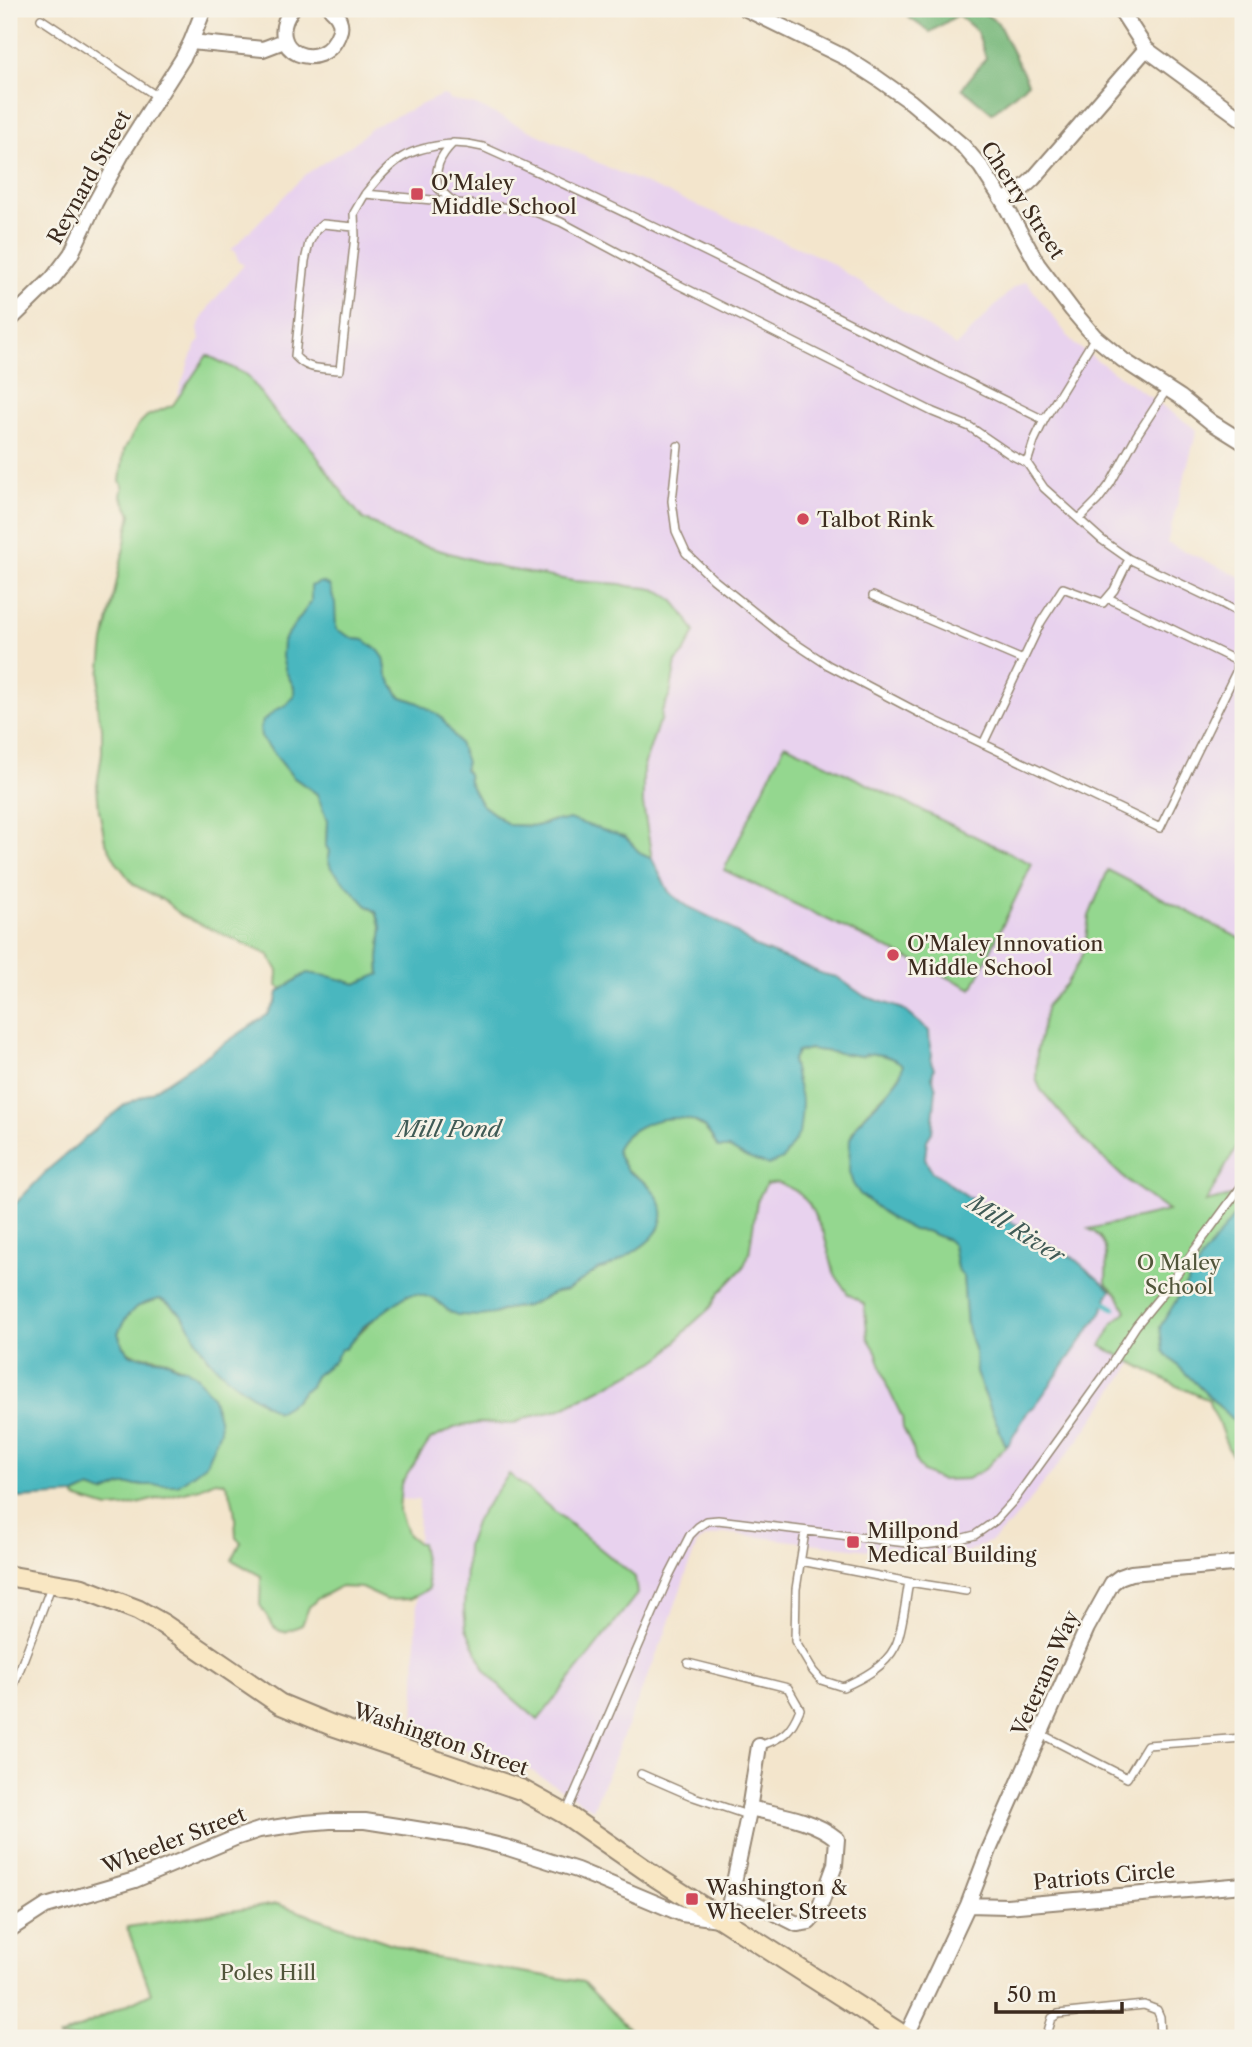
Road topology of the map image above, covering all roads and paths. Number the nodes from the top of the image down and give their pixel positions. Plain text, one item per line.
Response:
1 (204, 9) edge
2 (292, 9) edge
3 (331, 9) edge
4 (746, 9) edge
5 (1120, 9) edge
6 (41, 19) dead end
7 (284, 41) junction
8 (191, 42) junction
9 (1146, 49) junction
10 (159, 97) junction
11 (1243, 120) edge
12 (453, 143) junction
13 (366, 194) junction
14 (1003, 201) junction
15 (457, 203) junction
16 (354, 227) junction
17 (9, 321) edge
18 (1095, 337) junction
19 (1167, 389) junction
20 (1044, 420) junction
21 (1243, 442) edge
22 (678, 446) dead end
23 (1027, 463) junction
24 (1079, 519) junction
25 (1129, 559) junction
26 (873, 596) dead end
27 (1108, 598) junction
28 (1243, 615) edge
29 (1243, 642) edge
30 (1023, 660) junction
31 (1237, 661) junction
32 (983, 744) junction
33 (1243, 1184) edge
34 (805, 1532) junction
35 (800, 1561) junction
36 (1243, 1563) edge
37 (9, 1576) edge
38 (909, 1582) junction
39 (52, 1583) junction
40 (966, 1591) dead end
41 (688, 1662) dead end
42 (9, 1698) edge
43 (1041, 1734) junction
44 (1243, 1738) edge
45 (760, 1746) joint
46 (642, 1774) dead end
47 (749, 1812) junction
48 (565, 1814) junction
49 (1243, 1885) edge
50 (733, 1892) junction
51 (968, 1905) junction
52 (726, 1920) junction
53 (9, 1930) edge
54 (906, 2038) edge
55 (1046, 2038) edge
56 (1161, 2038) edge

1 - 8 street, Reynard Street
2 - 7 street
3 - 7 street
4 - 14 street, Cherry Street
5 - 9 street
6 - 10 lane
7 - 8 street
8 - 10 street, Reynard Street
9 - 11 street
9 - 14 street
10 - 17 street, Reynard Street
12 - 13 lane
12 - 15 lane
12 - 20 lane
13 - 15 lane
13 - 16 lane
14 - 18 street, Cherry Street
15 - 23 lane
16 - 16 lane
18 - 19 street, Cherry Street
18 - 20 lane
19 - 21 street, Cherry Street
19 - 24 lane
20 - 23 lane
22 - 32 lane
23 - 24 lane
24 - 25 lane
25 - 27 lane
25 - 28 lane
26 - 30 lane
27 - 30 lane
27 - 31 lane
29 - 31 lane
30 - 32 lane
31 - 32 lane
33 - 34 lane
34 - 35 lane
34 - 48 lane
35 - 38 lane
35 - 38 lane
36 - 43 street, Veterans Way
37 - 39 main road, Washington Street
38 - 40 lane
39 - 42 lane
39 - 48 main road, Washington Street
41 - 45 lane
43 - 44 lane
43 - 51 street, Veterans Way
45 - 47 street
46 - 47 lane
47 - 50 street
47 - 50 street
48 - 52 main road, Washington Street
49 - 51 street, Patriots Circle
50 - 52 street
51 - 54 street, Veterans Way
52 - 53 street, Wheeler Street
52 - 54 main road, Washington Street
55 - 56 lane

